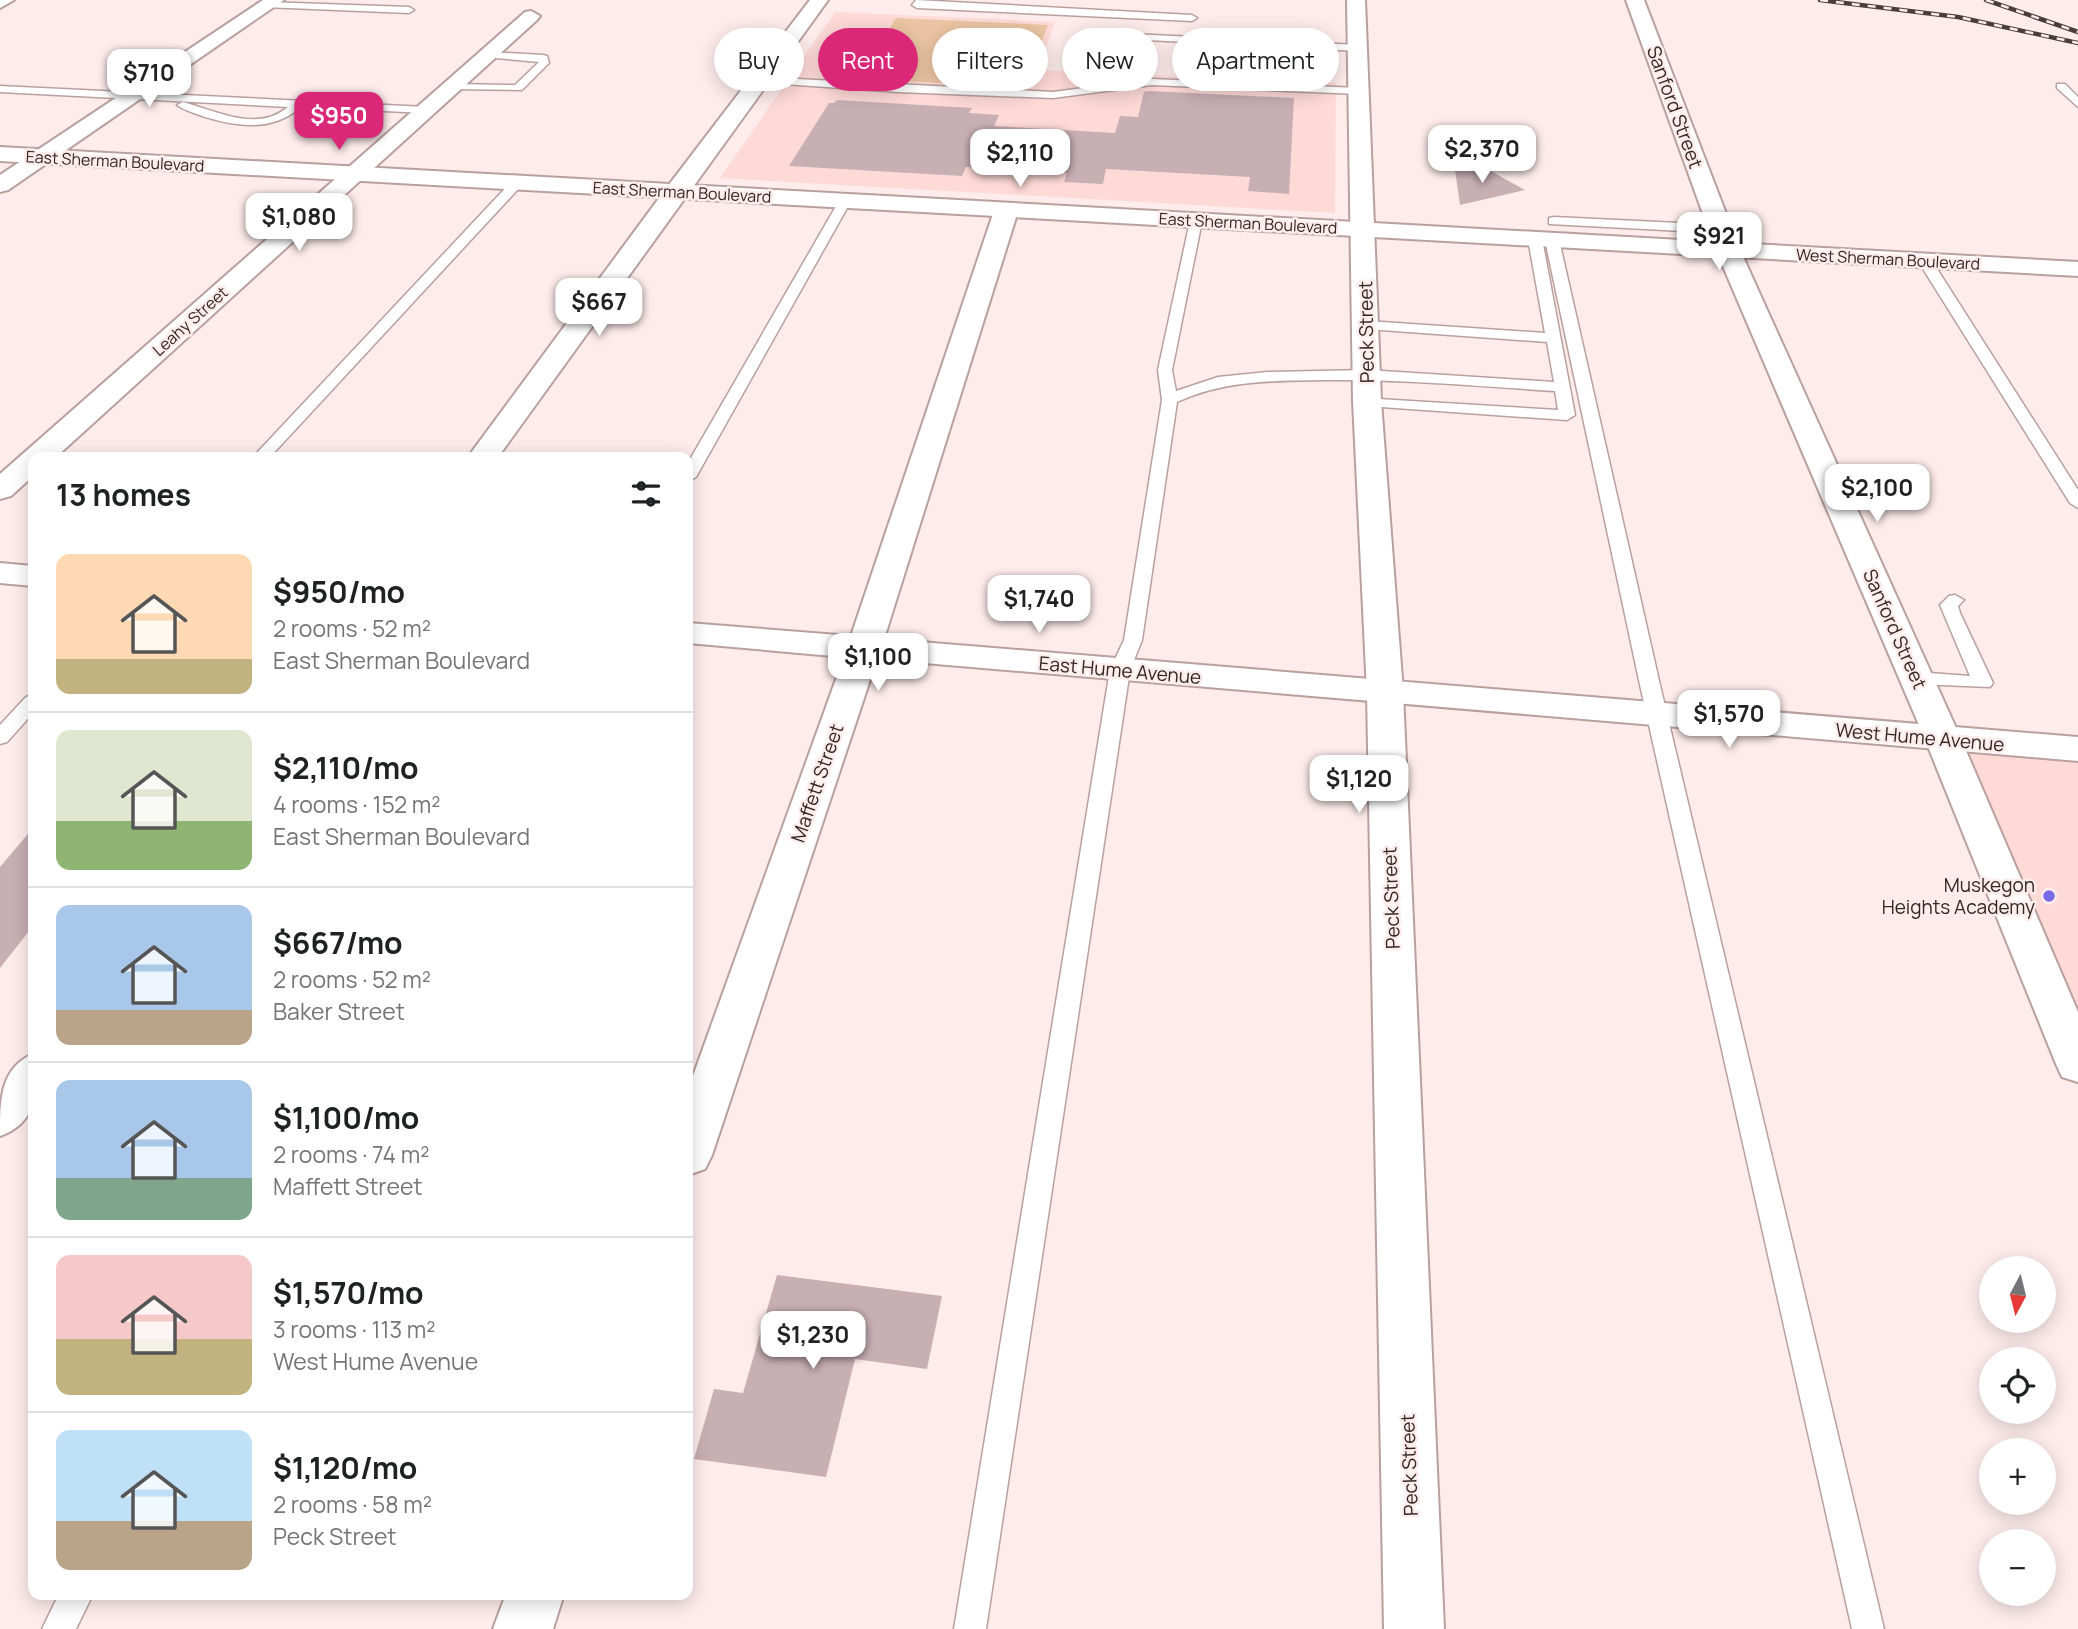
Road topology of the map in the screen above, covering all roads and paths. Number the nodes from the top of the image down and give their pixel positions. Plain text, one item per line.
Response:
1 (5, 0) edge
2 (819, 0) edge
3 (921, 0) edge
4 (1356, 0) edge
5 (1636, 0) edge
6 (0, 3) edge
7 (271, 3) edge
8 (1015, 5) edge
9 (409, 10) dead end
10 (531, 16) dead end
11 (1192, 18) dead end
12 (798, 28) edge
13 (1158, 38) edge
14 (1358, 48) junction
15 (488, 55) junction
16 (804, 83) edge
17 (2061, 86) dead end
18 (452, 87) junction
19 (0, 89) edge
20 (751, 91) edge
21 (1359, 91) junction
22 (134, 95) junction
23 (159, 96) junction
24 (298, 104) junction
25 (2078, 104) edge
26 (426, 110) junction
27 (0, 154) edge
28 (43, 156) junction
29 (354, 174) junction
30 (516, 184) junction
31 (0, 185) edge
32 (676, 191) junction
33 (845, 201) junction
34 (1006, 211) junction
35 (1196, 220) junction
36 (1363, 229) junction
37 (1547, 234) junction
38 (1725, 240) junction
39 (1925, 261) junction
40 (2078, 269) edge
41 (1367, 326) junction
42 (1552, 338) junction
43 (1562, 387) junction
44 (1367, 388) junction
45 (1170, 400) junction
46 (44, 452) edge
47 (266, 452) edge
48 (487, 452) edge
49 (28, 465) edge
50 (693, 468) edge
51 (0, 490) edge
52 (2078, 503) edge
53 (0, 573) edge
54 (28, 576) edge
55 (1955, 600) dead end
56 (693, 633) edge
57 (864, 648) junction
58 (1120, 670) junction
59 (1916, 678) junction
60 (1385, 692) junction
61 (28, 706) edge
62 (1658, 715) junction
63 (0, 737) edge
64 (1944, 739) junction
65 (2078, 749) edge
66 (2078, 1063) edge
67 (28, 1079) edge
68 (0, 1117) edge
69 (693, 1141) edge
70 (74, 1600) edge
71 (533, 1600) edge
72 (58, 1629) edge
73 (523, 1629) edge
74 (971, 1629) edge
75 (1414, 1629) edge
76 (1868, 1629) edge

1 - 6 street
2 - 12 street
3 - 8 lane
4 - 14 street, Peck Street
5 - 38 street, Sanford Street
7 - 9 lane
7 - 22 street
8 - 11 lane
10 - 15 street, Leahy Street
13 - 14 lane
14 - 21 street, Peck Street
15 - 18 street, Leahy Street
15 - 18 lane
16 - 21 lane
17 - 25 lane
18 - 26 street, Leahy Street
19 - 22 lane
20 - 32 street
21 - 36 street, Peck Street
22 - 23 lane
22 - 28 street
23 - 24 lane
23 - 24 lane
24 - 26 lane
26 - 29 street, Leahy Street
27 - 28 street, East Sherman Boulevard
28 - 29 street, East Sherman Boulevard
28 - 31 street
29 - 30 street, East Sherman Boulevard
29 - 46 street, Leahy Street
30 - 32 street, East Sherman Boulevard
30 - 47 lane
32 - 33 street, East Sherman Boulevard
32 - 48 street
33 - 34 street, East Sherman Boulevard
33 - 50 lane
34 - 35 street, East Sherman Boulevard
34 - 57 street, Maffett Street
35 - 36 street, East Sherman Boulevard
35 - 45 lane
36 - 37 street, West Sherman Boulevard
36 - 41 street, Peck Street
37 - 38 street, West Sherman Boulevard
37 - 42 lane
37 - 62 lane
38 - 39 street, West Sherman Boulevard
38 - 59 street, Sanford Street
39 - 40 street, West Sherman Boulevard
39 - 52 lane
41 - 42 lane
41 - 44 street, Peck Street
42 - 43 lane
43 - 44 lane
43 - 44 lane
44 - 45 lane
44 - 60 street, Peck Street
45 - 58 lane
49 - 51 street
53 - 54 street
55 - 59 lane
56 - 57 street, East Hume Avenue
57 - 58 street, East Hume Avenue
57 - 69 street, Maffett Street
58 - 60 street, East Hume Avenue
58 - 74 lane
59 - 64 street, Sanford Street
60 - 62 street, West Hume Avenue
60 - 75 street, Peck Street
61 - 63 lane
62 - 64 street, West Hume Avenue
62 - 76 lane
64 - 65 street, West Hume Avenue
64 - 66 street, Sanford Street
67 - 68 street
70 - 72 lane
71 - 73 street

